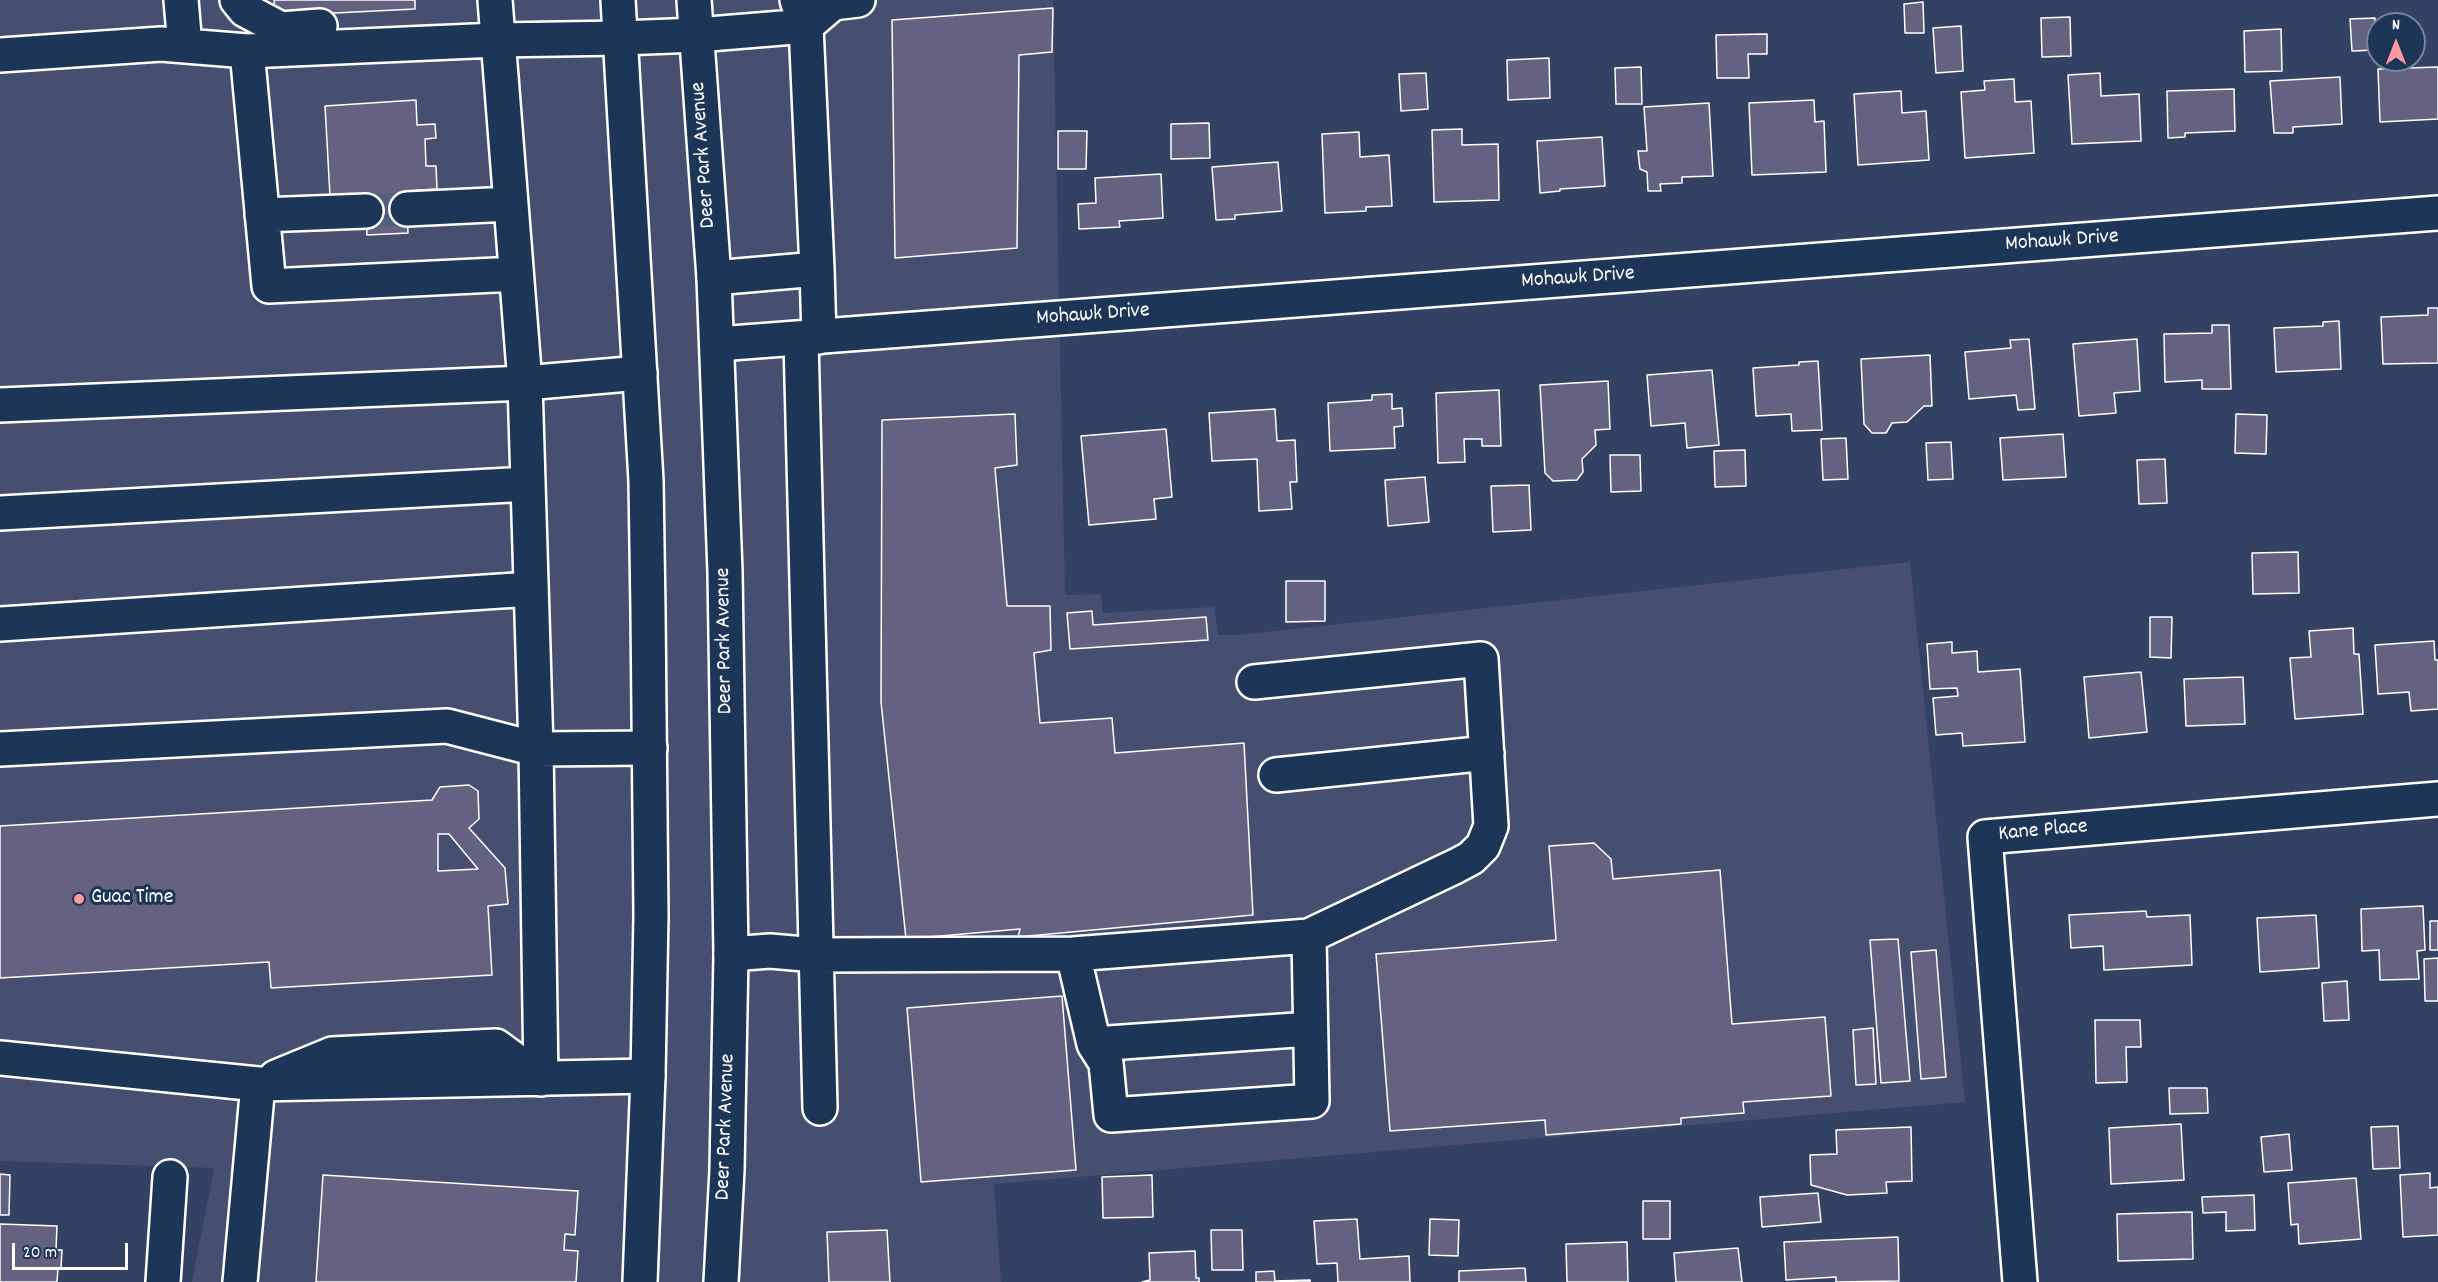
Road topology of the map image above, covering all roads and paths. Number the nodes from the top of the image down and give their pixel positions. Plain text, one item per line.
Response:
1 (181, 0) edge
2 (237, 0) edge
3 (495, 0) edge
4 (618, 0) edge
5 (694, 0) edge
6 (858, 0) edge
7 (801, 13) edge
8 (697, 35) junction
9 (621, 38) junction
10 (497, 40) junction
11 (185, 46) junction
12 (247, 51) junction
13 (0, 55) edge
14 (510, 204) junction
15 (406, 209) tunnel mouth
16 (366, 211) tunnel mouth
17 (2438, 213) edge
18 (262, 215) junction
19 (817, 269) junction
20 (516, 274) junction
21 (714, 279) junction
22 (810, 338) junction
23 (718, 344) junction
24 (640, 373) junction
25 (525, 383) junction
26 (0, 405) edge
27 (528, 484) junction
28 (0, 513) edge
29 (531, 590) junction
30 (0, 624) edge
31 (1254, 682) dead end
32 (650, 748) junction
33 (0, 749) edge
34 (536, 750) junction
35 (1487, 753) junction
36 (1276, 775) dead end
37 (2438, 799) edge
38 (1309, 936) junction
39 (731, 954) junction
40 (1072, 954) junction
41 (816, 955) junction
42 (1310, 1029) junction
43 (1094, 1044) junction
44 (0, 1058) edge
45 (648, 1076) junction
46 (540, 1078) junction
47 (258, 1084) junction
48 (820, 1108) dead end
49 (170, 1177) dead end
50 (163, 1282) edge
51 (240, 1282) edge
52 (640, 1282) edge
53 (721, 1282) edge
54 (2020, 1282) edge

1 - 11 street
2 - 10 street
3 - 10 street
4 - 9 street
5 - 8 street, Deer Park Avenue
6 - 7 street
7 - 8 street
7 - 19 street
8 - 9 street
8 - 21 street, Deer Park Avenue
9 - 10 street
9 - 24 street
10 - 12 street
10 - 14 street
11 - 12 street
11 - 13 street
12 - 18 street
14 - 15 street
14 - 20 street
16 - 18 street
17 - 22 street, Mohawk Drive
18 - 20 street
19 - 21 street
19 - 22 street
20 - 25 street
21 - 23 street, Deer Park Avenue
22 - 23 street, Mohawk Drive
22 - 41 street
23 - 39 street, Deer Park Avenue
24 - 25 street
24 - 32 street
25 - 26 street
25 - 27 street
27 - 28 street
27 - 29 street
29 - 30 street
29 - 34 street
31 - 35 street
32 - 34 street
32 - 45 street
33 - 34 street
34 - 46 street
35 - 36 street
35 - 38 street
37 - 54 street, Kane Place
38 - 40 street
38 - 42 street
39 - 41 street
39 - 53 street, Deer Park Avenue
40 - 41 street
40 - 43 street
41 - 48 street
42 - 43 street
42 - 43 street
44 - 47 street
45 - 46 street
45 - 52 street
46 - 47 street
47 - 51 street
49 - 50 street

